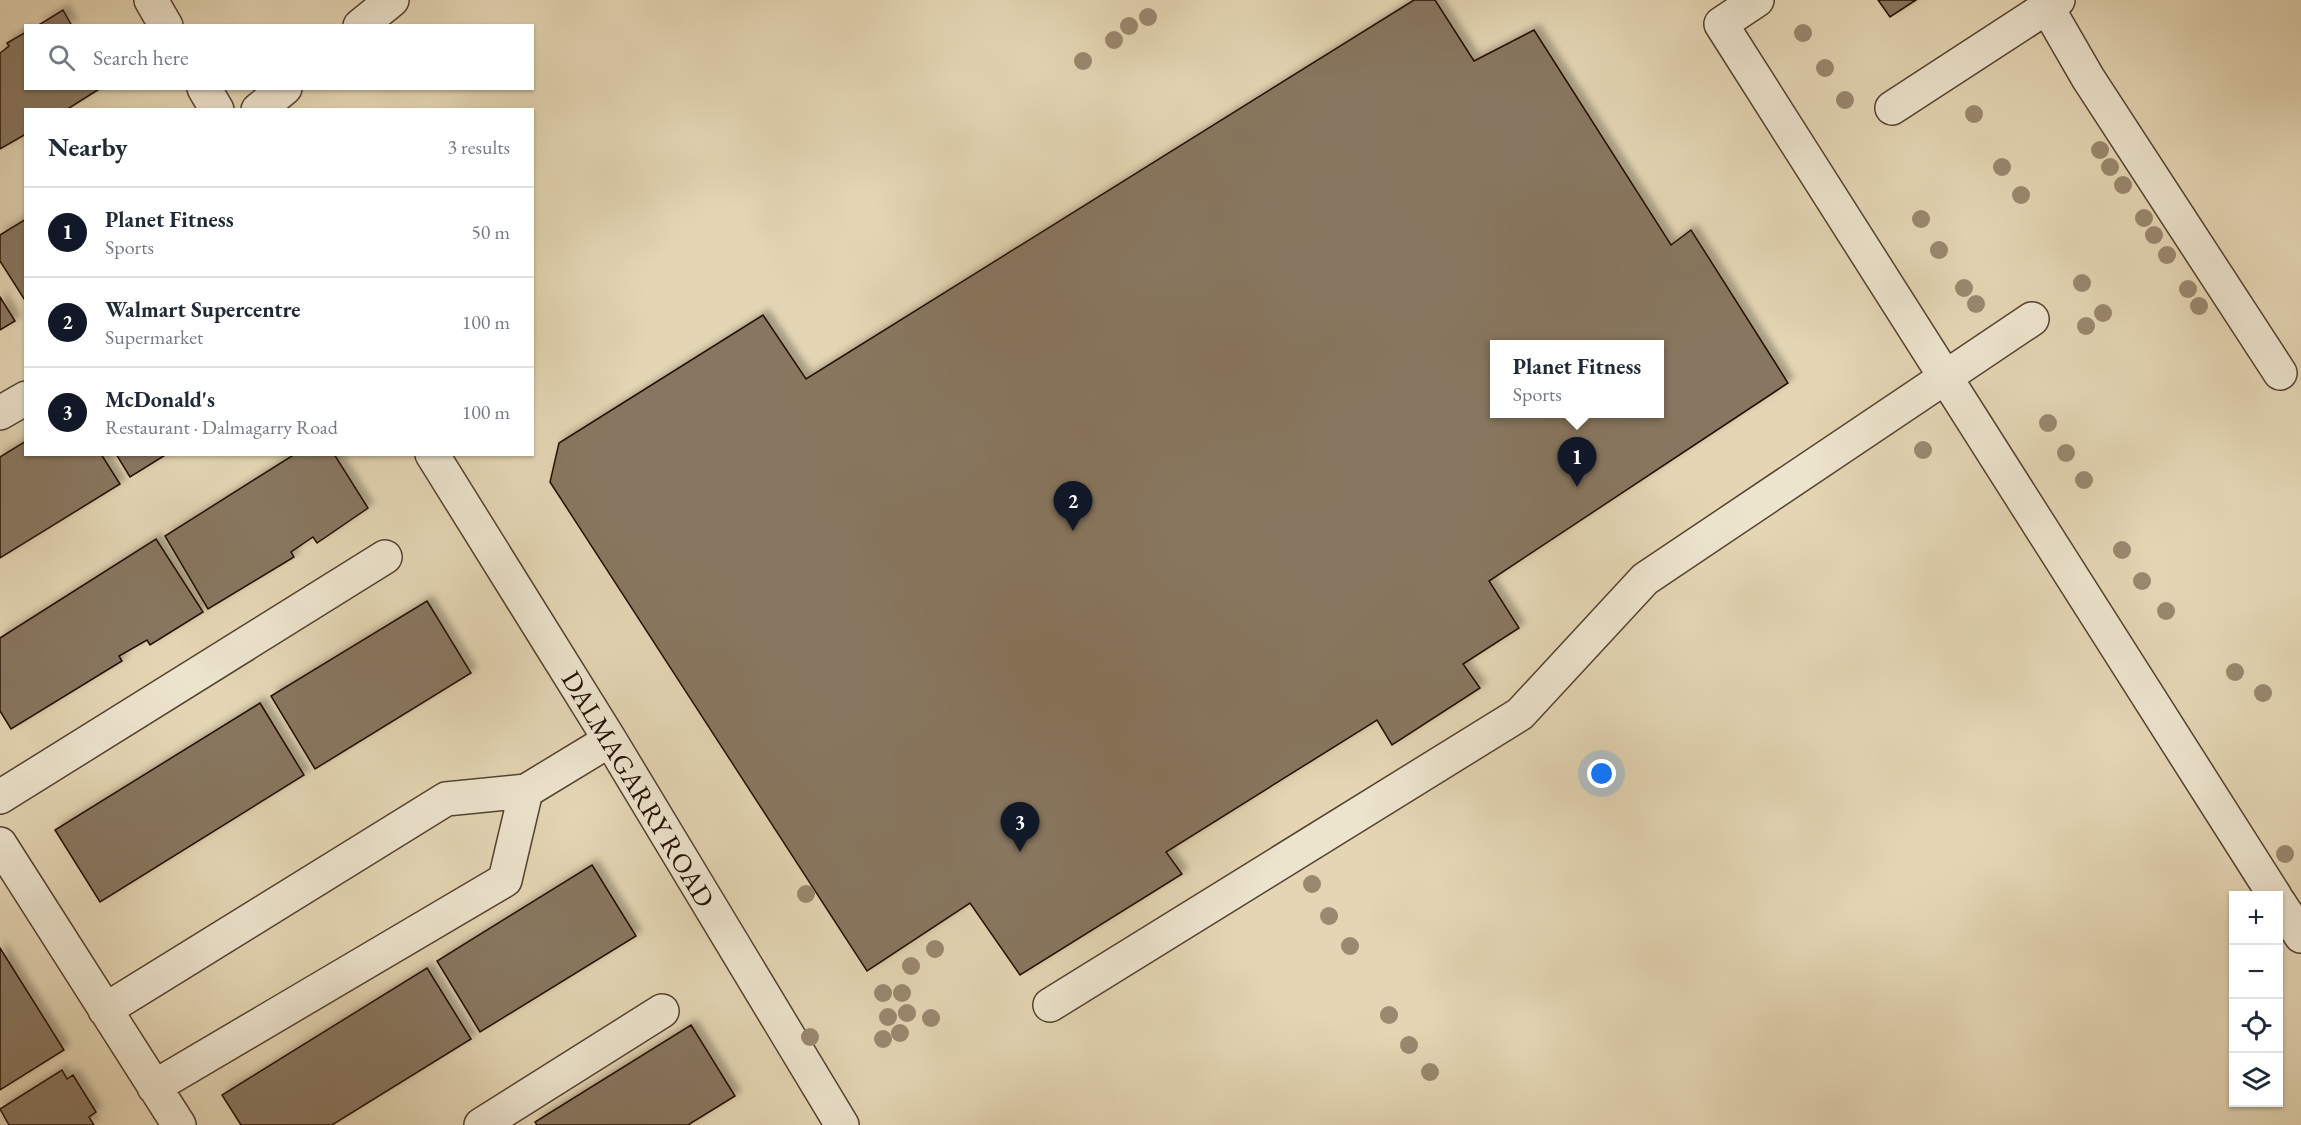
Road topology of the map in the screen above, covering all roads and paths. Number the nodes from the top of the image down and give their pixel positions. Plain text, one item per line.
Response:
1 (151, 0) edge
2 (392, 0) edge
3 (1757, 0) edge
4 (2053, 4) edge
5 (165, 24) edge
6 (362, 24) edge
7 (205, 90) edge
8 (283, 90) edge
9 (216, 108) edge
10 (260, 108) edge
11 (1892, 108) dead end
12 (2032, 319) dead end
13 (2280, 373) dead end
14 (1945, 378) junction
15 (24, 399) edge
16 (0, 413) edge
17 (433, 456) edge
18 (385, 556) dead end
19 (610, 740) junction
20 (526, 791) junction
21 (0, 797) edge
22 (0, 844) edge
23 (2272, 891) edge
24 (2283, 909) edge
25 (2301, 936) edge
26 (1050, 1005) dead end
27 (105, 1010) junction
28 (662, 1011) dead end
29 (154, 1087) junction
30 (179, 1125) edge
31 (481, 1125) edge
32 (842, 1125) edge

1 - 5 street
2 - 6 street
3 - 14 street
4 - 11 street
4 - 13 street
7 - 9 street
8 - 10 street
12 - 14 street
14 - 23 street
14 - 26 street
15 - 16 street
17 - 19 street, DALMAGARRY ROAD
18 - 21 street
19 - 20 street
19 - 32 street, DALMAGARRY ROAD
20 - 27 street
20 - 29 street
22 - 27 street
24 - 25 street
27 - 29 street
28 - 31 street
29 - 30 street

